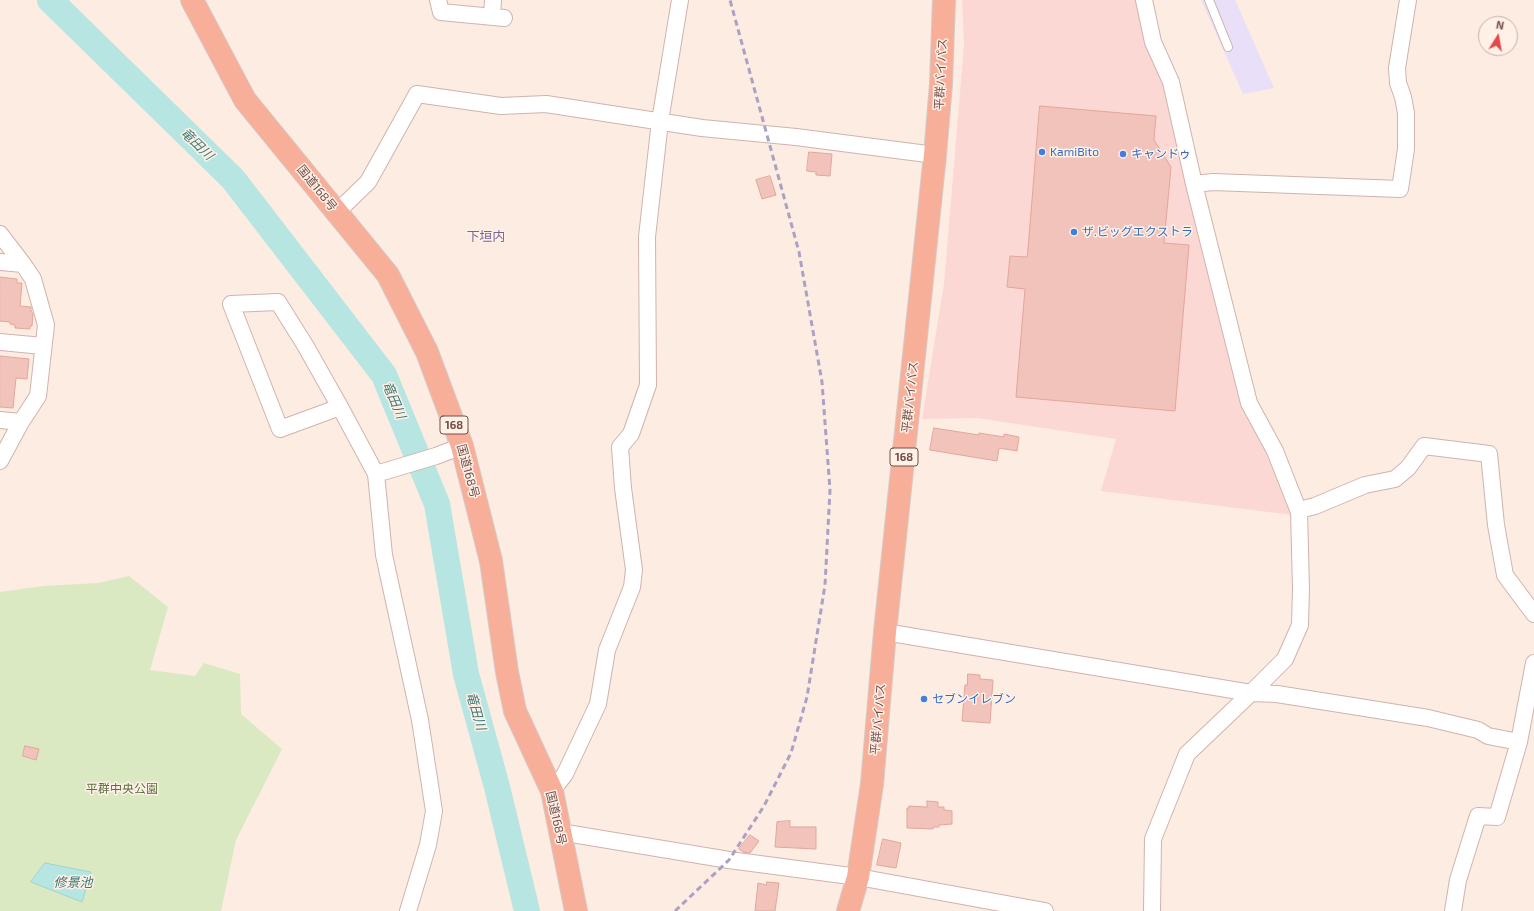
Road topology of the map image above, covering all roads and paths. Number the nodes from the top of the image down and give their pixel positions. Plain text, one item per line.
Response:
1 (192, 0) edge
2 (438, 0) edge
3 (493, 0) edge
4 (680, 0) edge
5 (944, 0) edge
6 (1144, 0) edge
7 (1209, 0) edge
8 (1408, 0) edge
9 (1228, 47) dead end
10 (660, 121) junction
11 (935, 155) junction
12 (1194, 184) junction
13 (337, 212) junction
14 (0, 234) edge
15 (0, 262) edge
16 (23, 264) junction
17 (0, 342) edge
18 (43, 346) junction
19 (340, 407) junction
20 (0, 420) edge
21 (21, 422) junction
22 (462, 446) junction
23 (0, 461) edge
24 (376, 474) junction
25 (1299, 512) junction
26 (1534, 614) edge
27 (885, 632) junction
28 (1534, 663) edge
29 (1251, 693) junction
30 (1520, 742) junction
31 (552, 791) junction
32 (560, 832) junction
33 (858, 876) junction
34 (408, 911) edge
35 (576, 911) edge
36 (848, 911) edge
37 (1045, 911) edge
38 (1152, 911) edge
39 (1453, 911) edge

1 - 13 highway, 国道168号 / 168
2 - 3 street
4 - 10 street
5 - 11 highway, 平群バイパス / 168
6 - 12 street
7 - 9 lane
8 - 12 street
10 - 11 street
10 - 13 street
10 - 31 street
11 - 27 highway, 平群バイパス / 168
12 - 25 street
13 - 22 highway, 国道168号 / 168
14 - 16 street
15 - 16 street
16 - 18 street
17 - 18 street
18 - 21 street
19 - 19 street
19 - 24 street
20 - 21 street
21 - 23 street
22 - 24 street
22 - 31 highway, 国道168号 / 168
24 - 34 street
25 - 26 street
25 - 29 street
27 - 29 street
27 - 33 highway, 平群バイパス / 168
28 - 30 street
29 - 30 street
29 - 38 street
30 - 39 street
31 - 32 highway, 国道168号 / 168
32 - 33 street
32 - 35 highway, 国道168号 / 168
33 - 36 highway, 平群バイパス / 168
33 - 37 street

